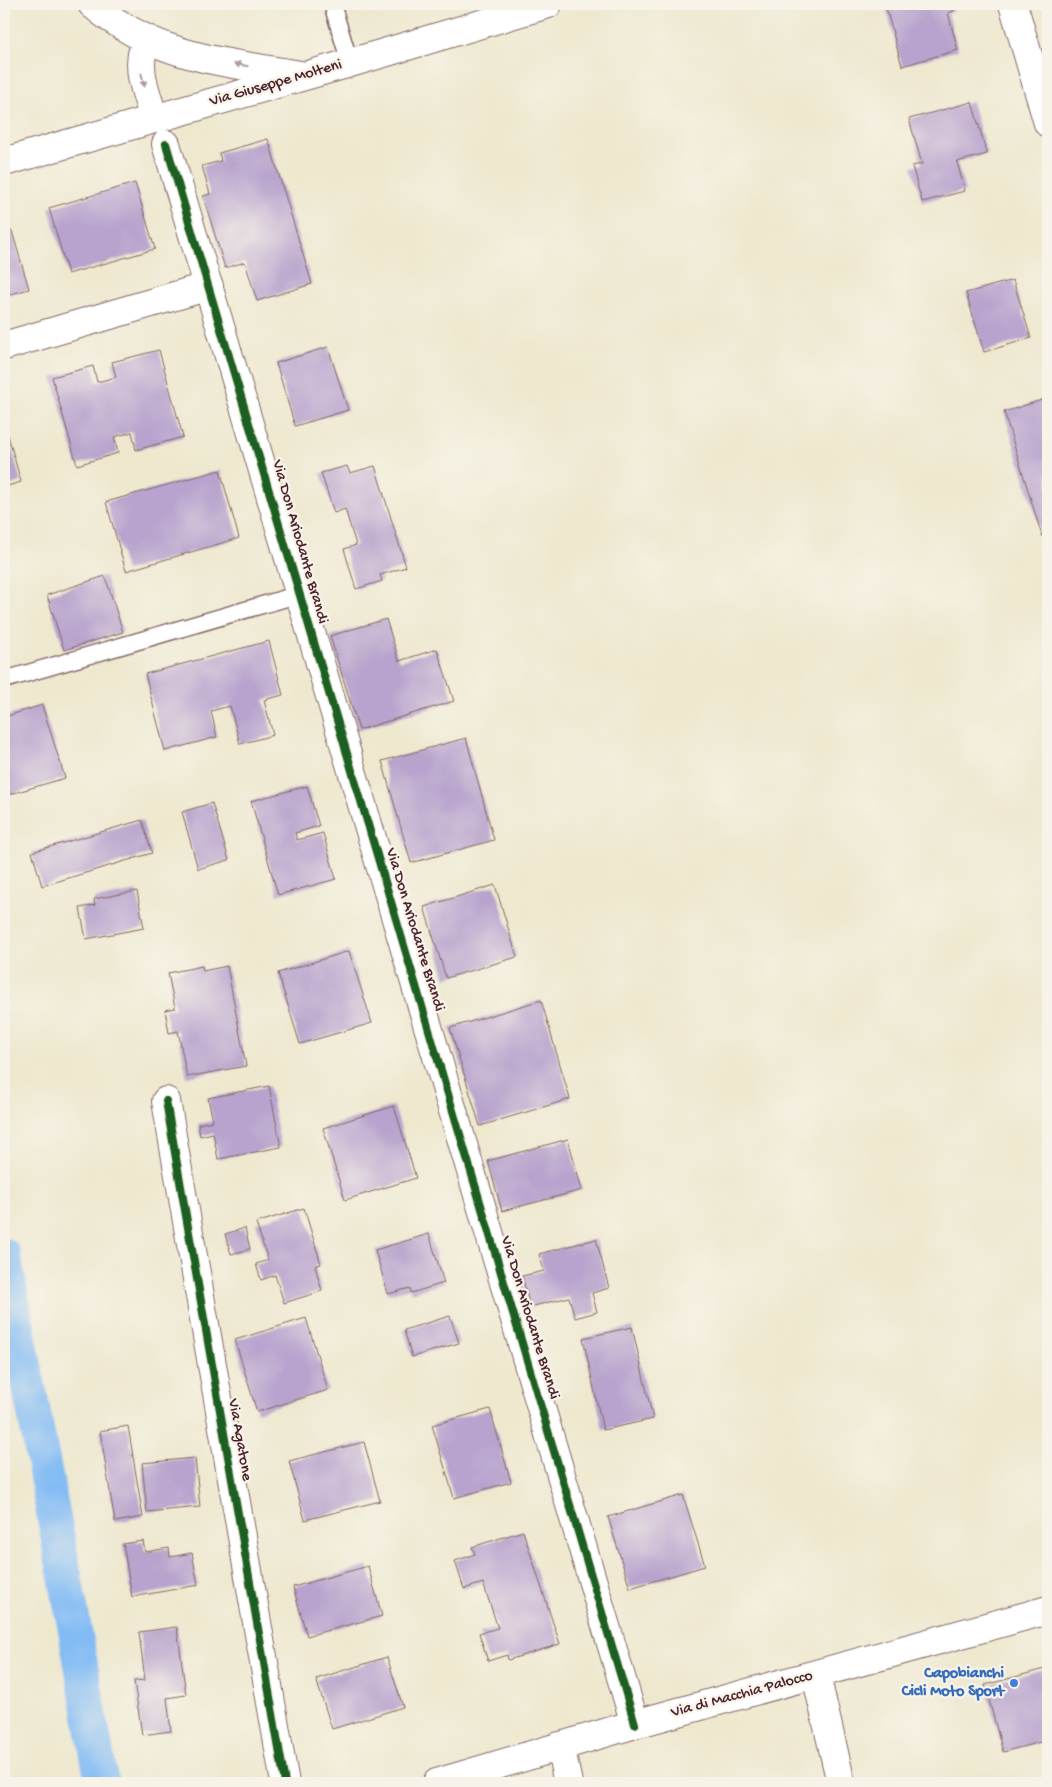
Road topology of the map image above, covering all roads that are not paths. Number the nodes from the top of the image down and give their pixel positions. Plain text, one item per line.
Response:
1 (92, 4) edge
2 (332, 4) edge
3 (548, 4) edge
4 (1013, 4) edge
5 (520, 8) edge
6 (147, 40) junction
7 (350, 63) junction
8 (306, 76) junction
9 (154, 119) junction
10 (1048, 123) edge
11 (166, 144) dead end
12 (4, 162) edge
13 (209, 286) junction
14 (4, 346) edge
15 (300, 594) junction
16 (4, 680) edge
17 (166, 1101) dead end
18 (1048, 1610) edge
19 (816, 1675) junction
20 (635, 1724) junction
21 (560, 1746) junction
22 (285, 1783) edge
23 (437, 1783) edge
24 (568, 1783) edge
25 (841, 1783) edge

1 - 6 street
2 - 7 lane
3 - 5 street, Via Giuseppe Molteni
4 - 10 street
5 - 7 street, Via Giuseppe Molteni
8 -> 6 street
6 -> 9 street
7 - 8 street, Via Giuseppe Molteni
8 - 9 street, Via Giuseppe Molteni
9 - 12 street, Via Giuseppe Molteni
11 - 13 street, Via Don Ariodante Brandi
13 - 14 street
13 - 15 street, Via Don Ariodante Brandi
15 - 16 lane
15 - 20 street, Via Don Ariodante Brandi
17 - 22 street, Via Agatone
18 - 19 street, Via di Macchia Palocco
19 - 20 street, Via di Macchia Palocco
19 - 25 street
20 - 21 street, Via di Macchia Palocco
21 - 23 street, Via di Macchia Palocco
21 - 24 street

